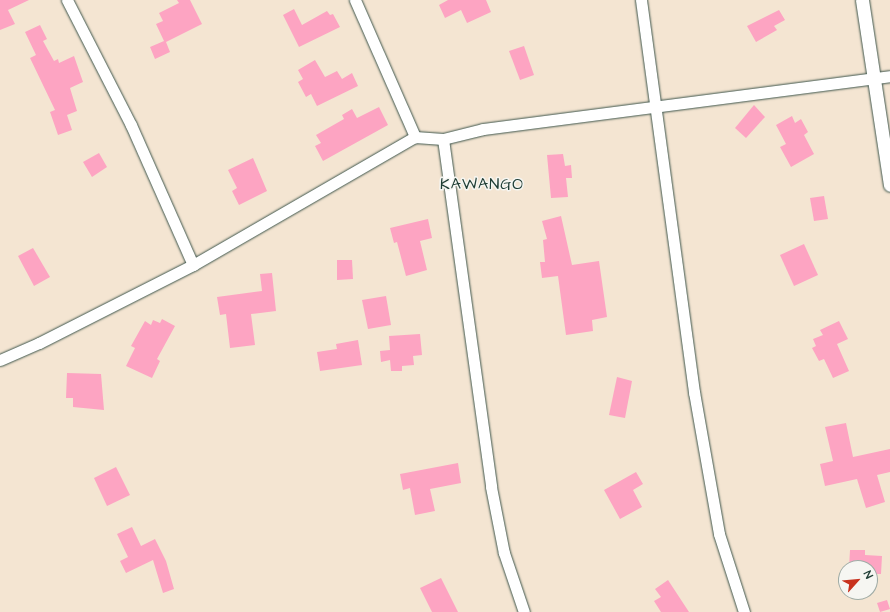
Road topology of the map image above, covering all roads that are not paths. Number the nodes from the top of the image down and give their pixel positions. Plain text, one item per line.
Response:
1 (67, 0) edge
2 (355, 0) edge
3 (641, 0) edge
4 (862, 0) edge
5 (890, 76) edge
6 (874, 79) junction
7 (656, 106) junction
8 (415, 137) junction
9 (443, 139) junction
10 (890, 185) edge
11 (193, 265) junction
12 (0, 360) edge
13 (524, 612) edge
14 (744, 612) edge

1 - 11 street
2 - 8 street
3 - 7 street
4 - 6 street
5 - 6 street
6 - 7 street
6 - 10 street
7 - 9 street
7 - 14 street
8 - 9 street
8 - 11 street
9 - 13 street
11 - 12 street

